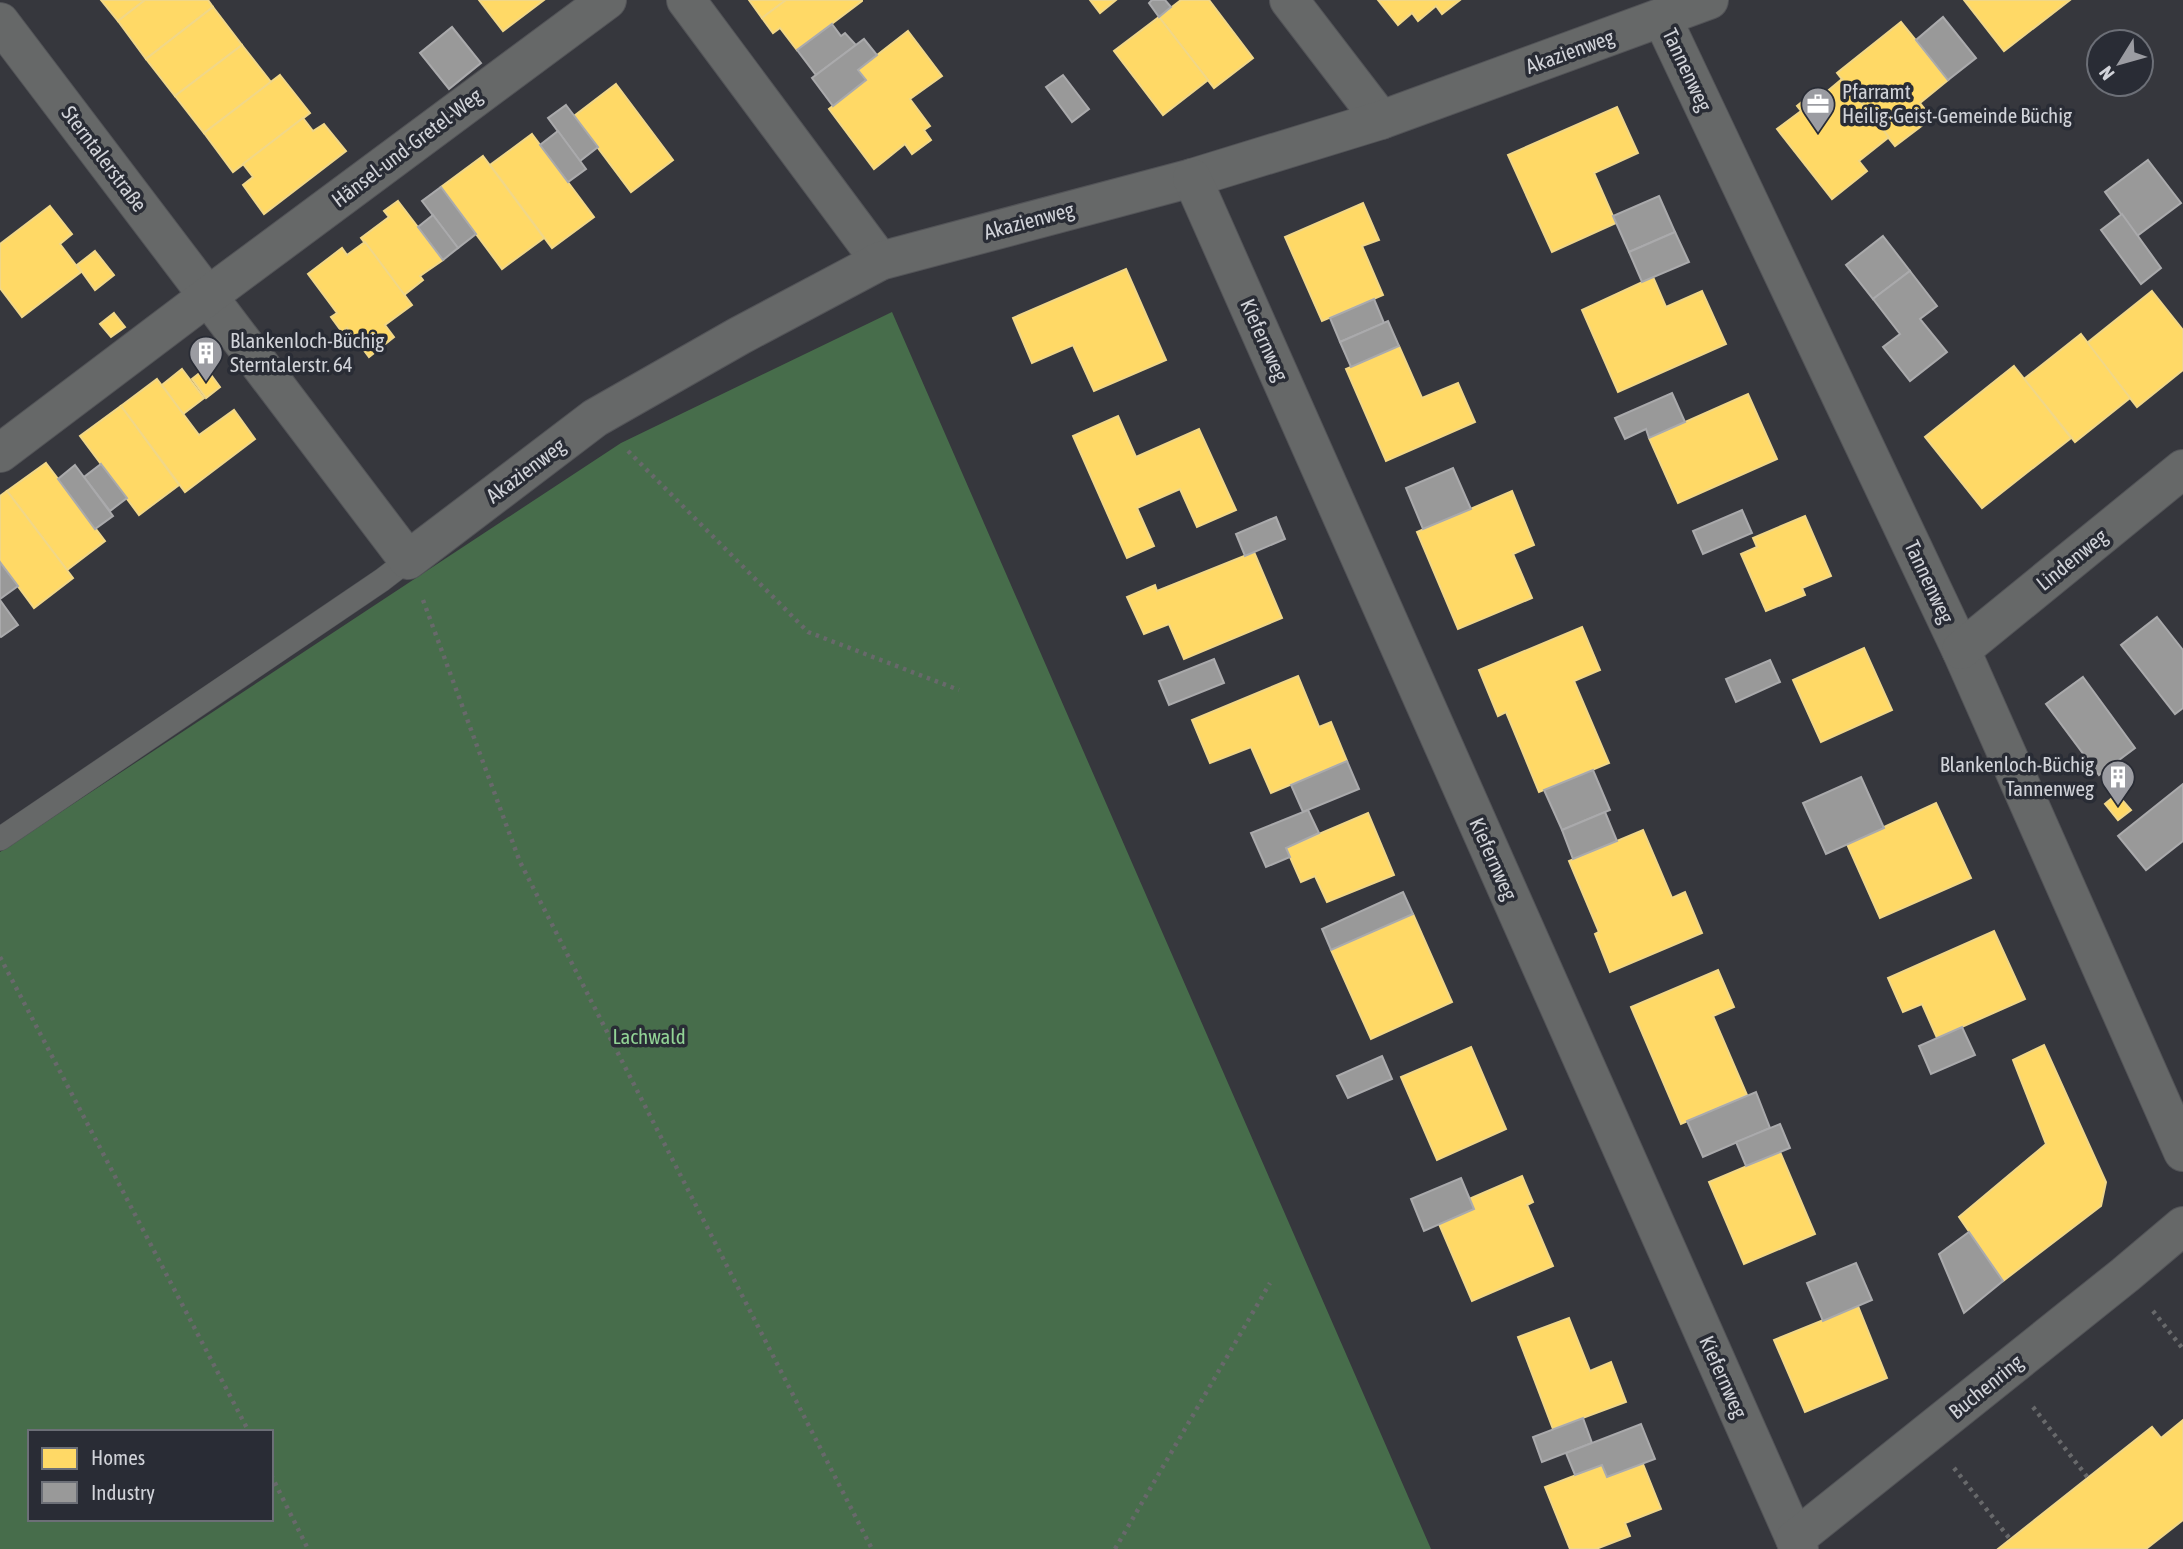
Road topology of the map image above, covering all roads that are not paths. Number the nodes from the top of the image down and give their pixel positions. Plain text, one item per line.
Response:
1 (607, 0) edge
2 (686, 0) edge
3 (1289, 0) edge
4 (1709, 0) edge
5 (1662, 18) junction
6 (0, 22) edge
7 (1381, 120) junction
8 (1192, 178) junction
9 (880, 261) junction
10 (208, 296) junction
11 (0, 453) edge
12 (2183, 469) edge
13 (408, 560) junction
14 (1961, 650) junction
15 (0, 839) edge
16 (2183, 1152) edge
17 (2183, 1226) edge
18 (1797, 1544) edge

1 - 10 street, Hänsel-und-Gretel-Weg
2 - 9 street
3 - 7 street
4 - 5 street, Akazienweg
5 - 7 street, Akazienweg
5 - 14 street, Tannenweg
6 - 10 street, Sterntalerstraße
7 - 8 street, Akazienweg
8 - 9 street, Akazienweg
8 - 18 street, Kiefernweg
9 - 13 street, Akazienweg
10 - 11 street
10 - 13 street, Sterntalerstraße
12 - 14 street, Lindenweg
13 - 15 lane
14 - 16 street, Tannenweg
17 - 18 street, Buchenring

